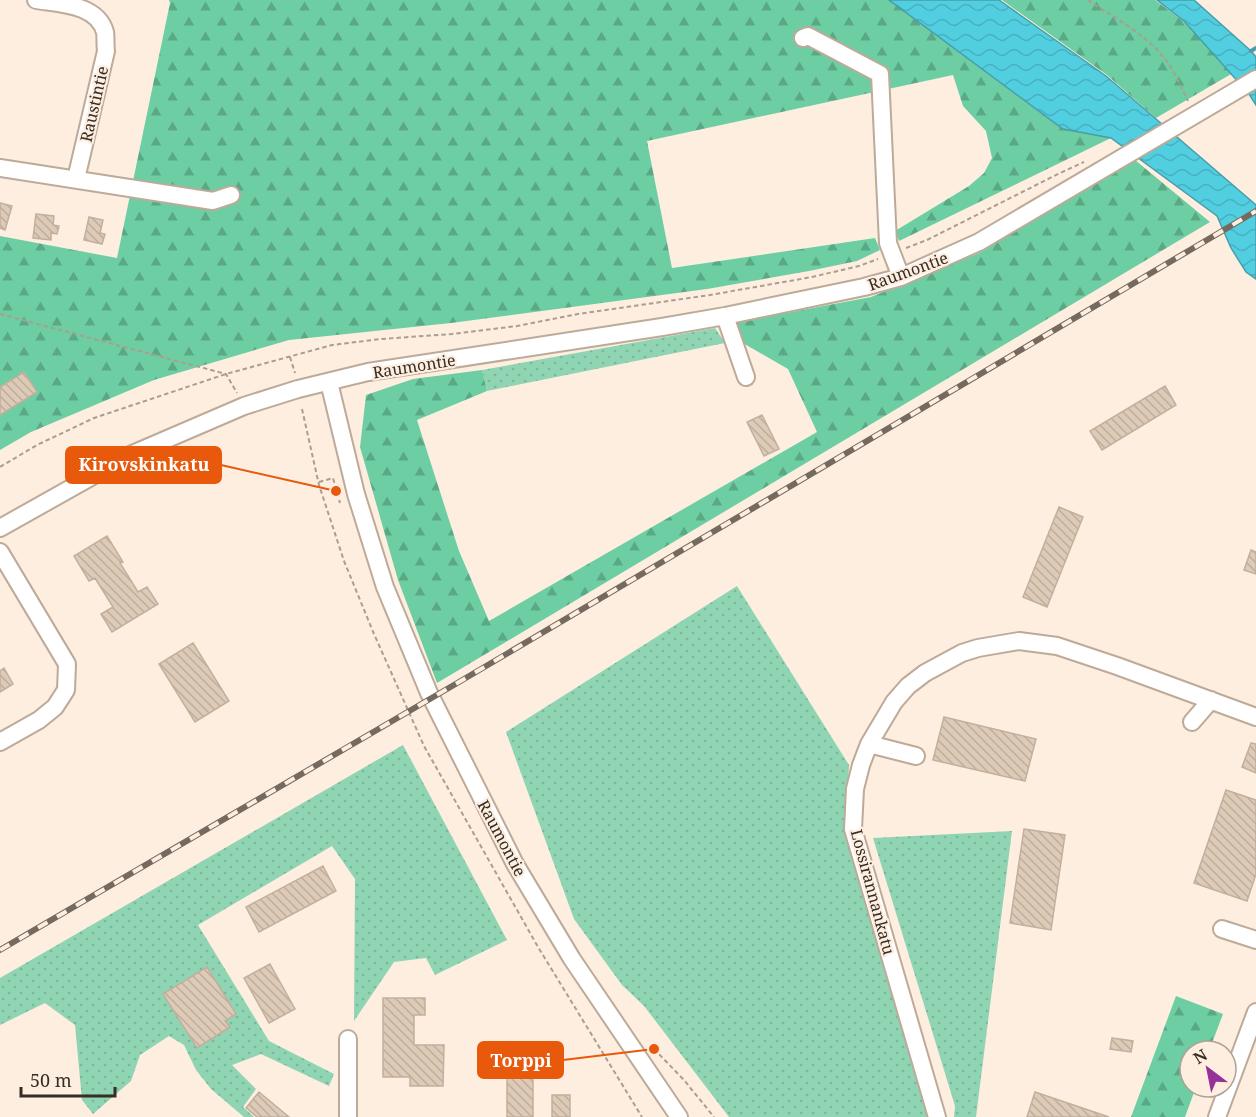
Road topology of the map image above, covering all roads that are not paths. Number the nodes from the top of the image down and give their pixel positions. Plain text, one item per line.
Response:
1 (36, 0) edge
2 (803, 38) dead end
3 (1256, 79) edge
4 (0, 168) edge
5 (76, 179) junction
6 (231, 195) dead end
7 (901, 277) junction
8 (725, 316) junction
9 (746, 377) dead end
10 (330, 382) junction
11 (0, 528) edge
12 (0, 552) edge
13 (1211, 700) junction
14 (1256, 717) edge
15 (1192, 722) dead end
16 (0, 742) edge
17 (869, 744) junction
18 (916, 756) dead end
19 (1222, 928) dead end
20 (1256, 940) edge
21 (1256, 1012) edge
22 (348, 1039) dead end
23 (678, 1116) edge
24 (348, 1117) edge
25 (937, 1117) edge
26 (1217, 1117) edge

1 - 5 street, Raustintie
2 - 7 street
3 - 7 street, Raumontie
4 - 5 street
5 - 6 street
7 - 8 street, Raumontie
8 - 9 street
8 - 10 street, Raumontie
10 - 11 street
10 - 23 street, Raumontie
12 - 16 street
13 - 14 street, Lossirannankatu
13 - 15 street
13 - 17 street, Lossirannankatu
17 - 18 street
17 - 25 street, Lossirannankatu
19 - 20 street
21 - 26 street
22 - 24 street

